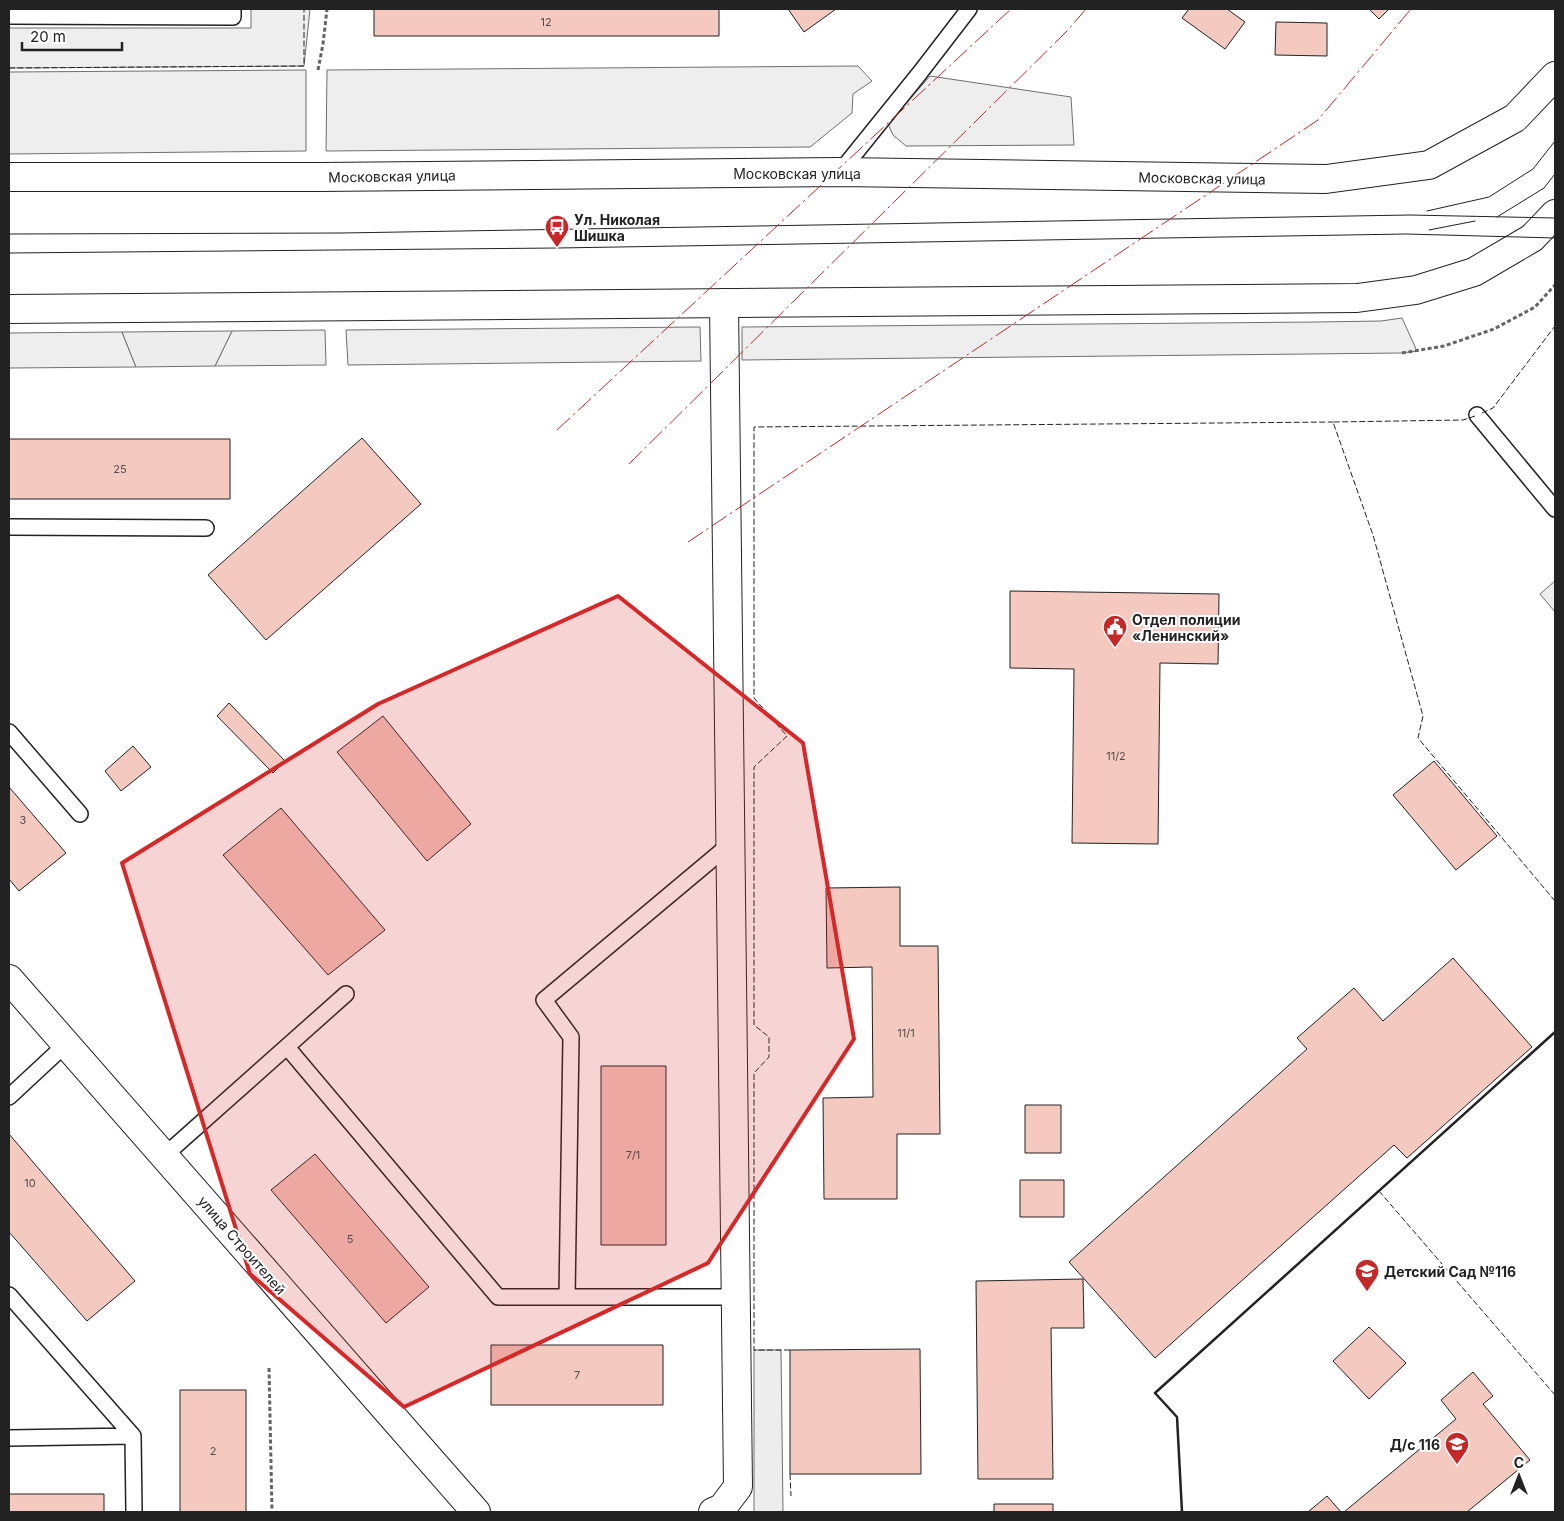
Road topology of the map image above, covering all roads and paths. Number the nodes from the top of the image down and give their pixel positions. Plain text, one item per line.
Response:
1 (234, 9) edge
2 (327, 9) edge
3 (968, 9) edge
4 (9, 16) edge
5 (318, 70) dead end
6 (1555, 76) edge
7 (840, 172) junction
8 (9, 178) edge
9 (1555, 214) edge
10 (1555, 286) edge
11 (724, 303) junction
12 (9, 308) edge
13 (1402, 353) dead end
14 (1477, 415) dead end
15 (1555, 509) edge
16 (9, 527) edge
17 (206, 528) dead end
18 (9, 732) edge
19 (80, 814) dead end
20 (729, 845) junction
21 (9, 979) edge
22 (346, 994) dead end
23 (66, 1044) junction
24 (287, 1047) junction
25 (9, 1097) edge
26 (164, 1156) junction
27 (9, 1295) edge
28 (567, 1297) junction
29 (734, 1297) junction
30 (269, 1368) dead end
31 (133, 1436) junction
32 (9, 1438) edge
33 (134, 1512) edge
34 (272, 1512) edge
35 (476, 1512) edge
36 (713, 1512) edge

1 - 4 lane
2 - 5 path
3 - 7 lane
6 - 7 main road, Московская улица
7 - 8 main road, Московская улица
9 - 11 main road
10 - 13 path
11 - 12 main road
11 - 20 main road
14 - 15 lane
16 - 17 lane
18 - 19 lane
20 - 28 lane
20 - 29 main road
21 - 23 main road, улица Строителей
22 - 24 lane
23 - 25 lane
23 - 26 main road, улица Строителей
24 - 26 lane
24 - 28 lane
26 - 35 main road, улица Строителей
27 - 31 lane
28 - 29 lane
29 - 36 main road
30 - 34 path
31 - 32 lane
31 - 33 lane

